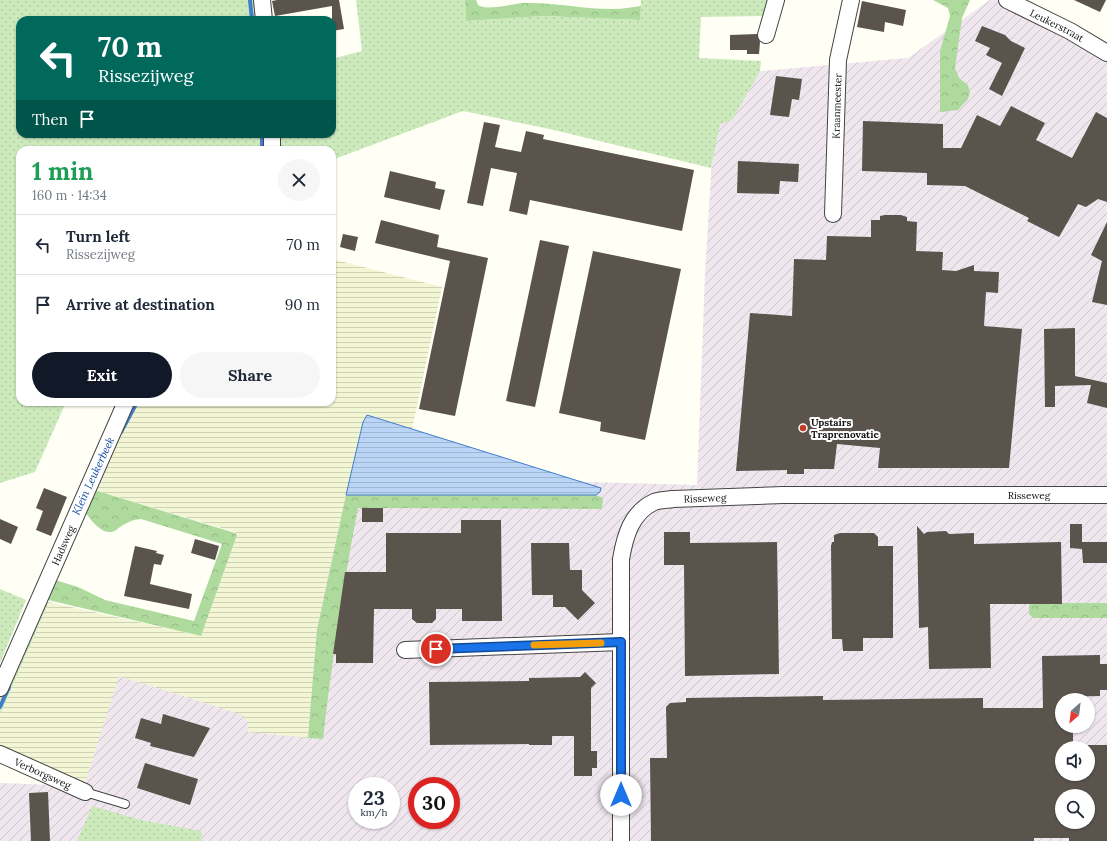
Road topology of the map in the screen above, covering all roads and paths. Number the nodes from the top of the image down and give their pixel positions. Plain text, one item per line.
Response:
1 (262, 0) edge
2 (776, 0) edge
3 (851, 0) edge
4 (1006, 0) edge
5 (264, 16) edge
6 (766, 35) dead end
7 (1107, 53) edge
8 (833, 214) dead end
9 (124, 406) edge
10 (1107, 495) edge
11 (621, 642) junction
12 (405, 650) dead end
13 (0, 688) edge
14 (0, 754) edge
15 (85, 792) joint
16 (125, 804) dead end
17 (621, 841) edge

1 - 5 street
2 - 6 street
3 - 8 street, Kraanmeester
4 - 7 street, Leukerstraat
9 - 13 street, Hadsweg
10 - 11 street, Risseweg
11 - 12 street
11 - 17 street, Risseweg
14 - 15 street, Verborgsweg
15 - 16 lane

